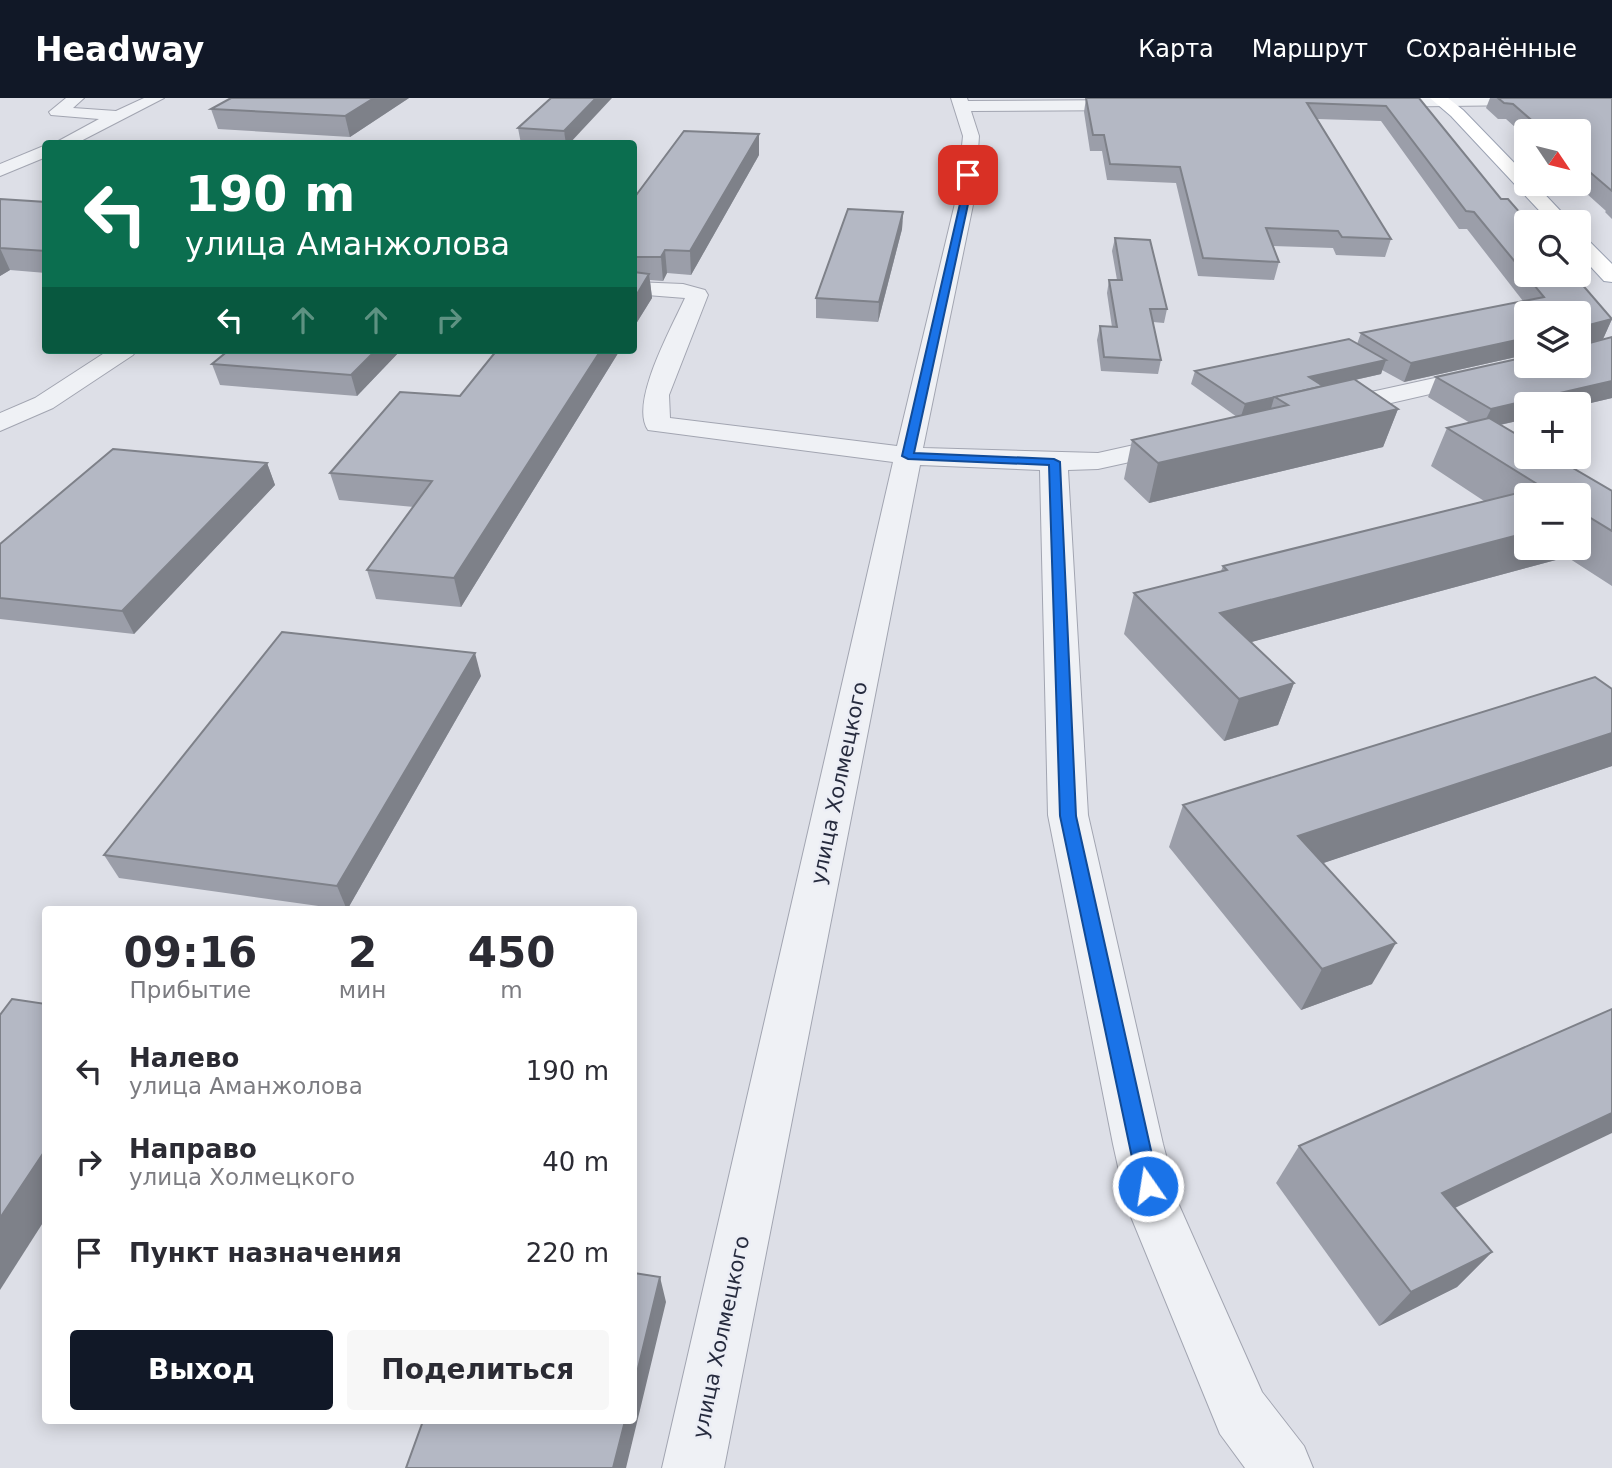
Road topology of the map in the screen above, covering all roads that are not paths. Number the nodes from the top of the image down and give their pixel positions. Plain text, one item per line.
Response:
1 (76, 98) edge
2 (156, 98) edge
3 (1612, 99) edge
4 (1441, 100) edge
5 (961, 102) edge
6 (1346, 103) edge
7 (1154, 104) edge
8 (119, 116) junction
9 (69, 140) edge
10 (42, 152) edge
11 (0, 171) edge
12 (1550, 210) edge
13 (1591, 254) edge
14 (1612, 276) edge
15 (637, 288) edge
16 (119, 354) edge
17 (1514, 368) edge
18 (1311, 413) edge
19 (0, 423) edge
20 (1204, 437) edge
21 (908, 456) junction
22 (1054, 462) junction
23 (693, 1468) edge
24 (1282, 1468) edge

1 - 8 street
2 - 8 street
3 - 4 street
4 - 6 street
4 - 12 main road
5 - 7 street
5 - 21 street, улица Холмецкого
8 - 9 street
10 - 11 street
13 - 14 main road
15 - 21 street
16 - 19 street
17 - 18 street
20 - 22 street
21 - 22 street
21 - 23 street, улица Холмецкого
22 - 24 street

